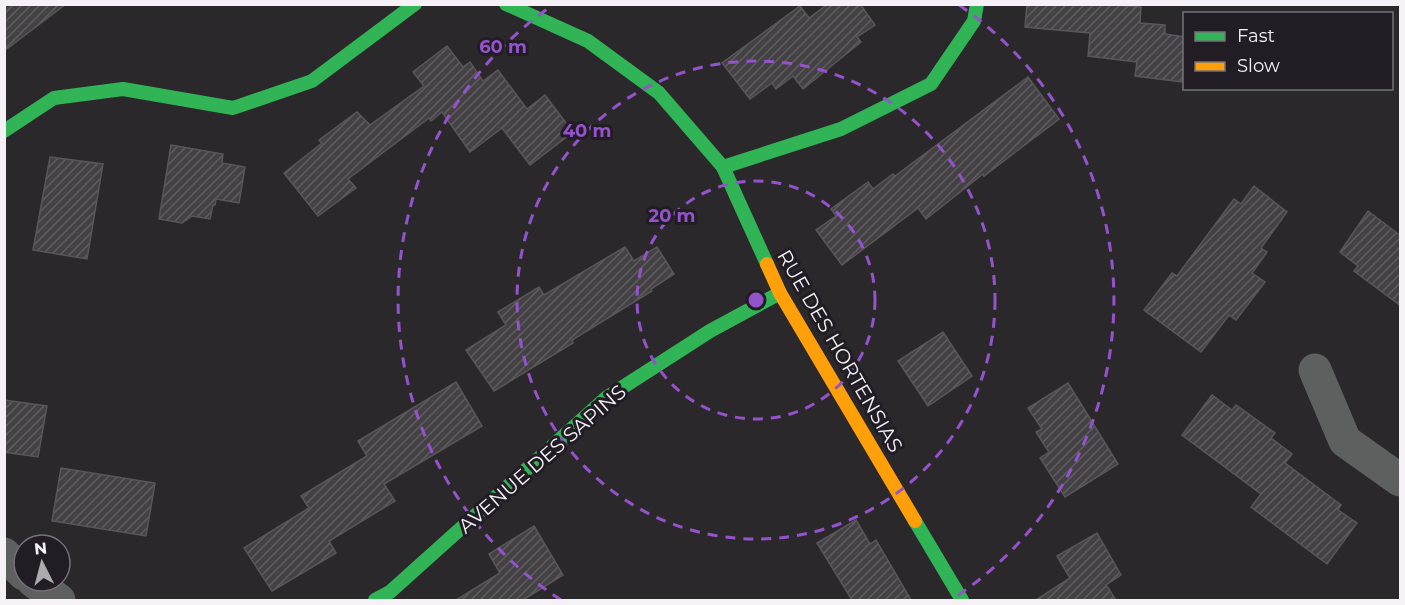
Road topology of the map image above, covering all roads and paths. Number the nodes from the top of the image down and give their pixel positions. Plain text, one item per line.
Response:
1 (415, 4) edge
2 (506, 4) edge
3 (977, 4) edge
4 (4, 131) edge
5 (723, 167) junction
6 (780, 293) junction
7 (1315, 370) dead end
8 (1401, 480) edge
9 (375, 600) edge
10 (962, 600) edge

1 - 4 street
2 - 5 street, RUE DES HORTENSIAS
3 - 5 street
5 - 6 street, RUE DES HORTENSIAS
6 - 9 street, AVENUE DES SAPINS
6 - 10 street, RUE DES HORTENSIAS
7 - 8 street

